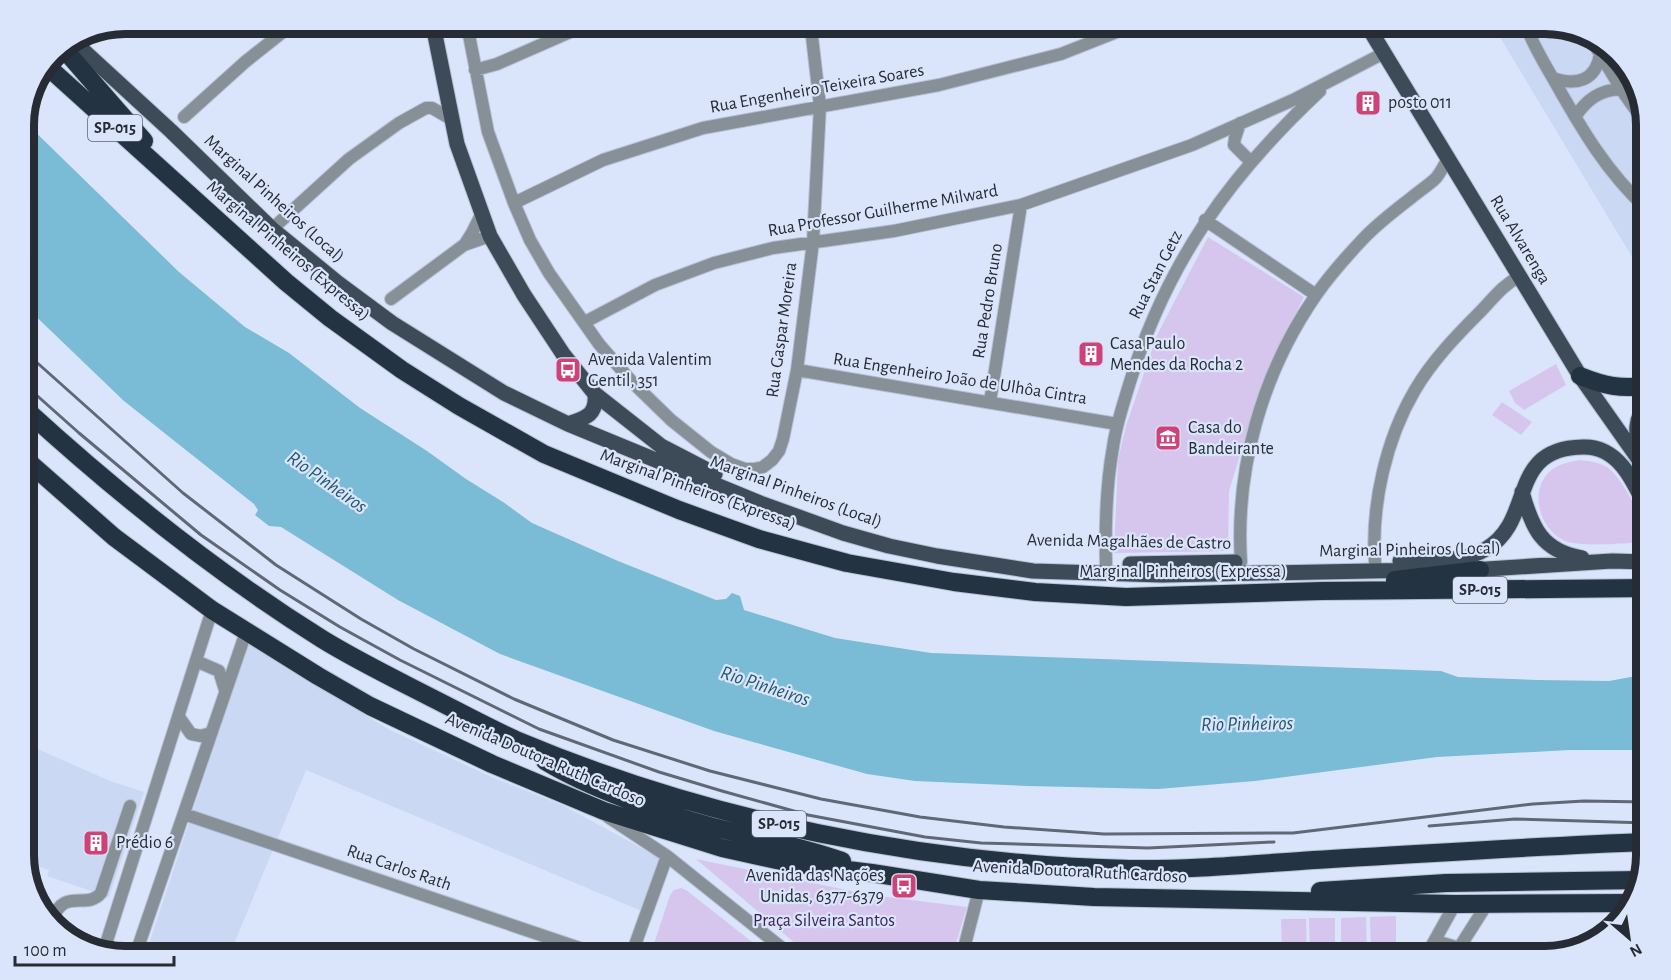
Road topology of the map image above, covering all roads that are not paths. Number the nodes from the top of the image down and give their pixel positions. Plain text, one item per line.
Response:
1 (279, 35) edge
2 (435, 35) edge
3 (469, 35) edge
4 (563, 35) edge
5 (812, 35) edge
6 (1109, 35) edge
7 (1373, 35) edge
8 (1530, 35) edge
9 (80, 47) edge
10 (1384, 53) junction
11 (1600, 54) joint
12 (69, 55) edge
13 (475, 70) junction
14 (52, 72) edge
15 (1553, 78) junction
16 (1329, 82) junction
17 (1622, 89) junction
18 (820, 106) junction
19 (1634, 106) edge
20 (184, 117) dead end
21 (1575, 117) junction
22 (452, 119) junction
23 (1240, 123) junction
24 (1192, 145) junction
25 (1234, 145) junction
26 (1449, 159) junction
27 (1251, 162) junction
28 (183, 190) junction
29 (1636, 198) edge
30 (514, 204) junction
31 (1021, 205) junction
32 (482, 213) junction
33 (1205, 220) junction
34 (272, 229) junction
35 (490, 236) junction
36 (813, 242) junction
37 (464, 245) junction
38 (1520, 276) junction
39 (1316, 295) junction
40 (391, 299) dead end
41 (585, 322) junction
42 (797, 370) junction
43 (1580, 376) junction
44 (1636, 387) edge
45 (595, 394) junction
46 (990, 402) junction
47 (35, 418) edge
48 (568, 424) junction
49 (1117, 424) junction
50 (1636, 455) edge
51 (35, 468) edge
52 (1636, 488) edge
53 (1522, 491) junction
54 (1375, 561) junction
55 (1612, 561) junction
56 (1241, 562) junction
57 (1636, 562) edge
58 (1106, 564) junction
59 (1480, 570) junction
60 (1636, 588) edge
61 (1322, 591) junction
62 (212, 610) junction
63 (246, 632) junction
64 (196, 661) junction
65 (225, 691) junction
66 (179, 717) junction
67 (211, 733) junction
68 (514, 739) junction
69 (170, 743) junction
70 (204, 753) junction
71 (130, 806) dead end
72 (604, 811) junction
73 (184, 814) junction
74 (1636, 843) edge
75 (667, 856) junction
76 (872, 873) junction
77 (1632, 880) edge
78 (979, 890) junction
79 (1265, 900) junction
80 (1622, 903) edge
81 (1455, 904) junction
82 (1487, 904) junction
83 (56, 913) edge
84 (1436, 941) junction
85 (106, 943) edge
86 (138, 946) edge
87 (573, 946) edge
88 (635, 946) edge
89 (780, 946) edge
90 (965, 946) edge
91 (1433, 946) edge
92 (1446, 946) edge
93 (1461, 946) edge

1 - 20 street
2 - 22 main road, Avenida Magalhães de Castro
3 - 13 street
4 - 13 street
5 - 18 street, Rua Gaspar Moreira
6 - 18 street, Rua Engenheiro Teixeira Soares
7 - 10 main road, Rua Alvarenga
8 - 15 street
9 - 34 main road, Marginal Pinheiros (Local)
10 - 16 street, Rua Professor Guilherme Milward
10 - 26 main road, Rua Alvarenga
11 - 15 street
11 - 17 street
12 - 28 highway
13 - 30 street
14 - 28 highway, Marginal Pinheiros (Expressa) / SP-015
15 - 21 street
16 - 23 street, Rua Professor Guilherme Milward
16 - 27 street, Rua Stan Getz
17 - 19 street
17 - 21 street
18 - 30 street, Rua Engenheiro Teixeira Soares
18 - 36 street, Rua Gaspar Moreira
21 - 29 street
22 - 32 main road, Avenida Magalhães de Castro
22 - 34 street
23 - 24 street, Rua Professor Guilherme Milward
23 - 25 street
24 - 25 street, Rua Professor Guilherme Milward
24 - 31 street, Rua Professor Guilherme Milward
25 - 27 street
26 - 38 main road, Rua Alvarenga
26 - 39 street
27 - 33 street, Rua Stan Getz
28 - 61 highway, Marginal Pinheiros (Expressa) / SP-015
30 - 41 street
31 - 36 street, Rua Professor Guilherme Milward
31 - 46 street, Rua Pedro Bruno
32 - 35 main road, Avenida Magalhães de Castro
32 - 37 street
33 - 39 street
33 - 49 street, Rua Stan Getz
34 - 48 main road, Marginal Pinheiros (Local)
35 - 37 street
35 - 45 main road, Avenida Magalhães de Castro
36 - 41 street, Rua Professor Guilherme Milward
36 - 42 street, Rua Gaspar Moreira
37 - 40 street
38 - 43 main road, Rua Alvarenga
38 - 54 street
39 - 56 street
41 - 42 street, Rua Gaspar Moreira
42 - 46 street, Rua Engenheiro João de Ulhôa Cintra
43 - 44 highway
43 - 50 main road, Rua Alvarenga
45 - 48 main road
45 - 58 main road, Avenida Magalhães de Castro
46 - 49 street, Rua Engenheiro João de Ulhôa Cintra
47 - 68 highway, SP-015
48 - 59 main road, Marginal Pinheiros (Local)
49 - 58 street, Rua Stan Getz
51 - 62 highway, Avenida Doutora Ruth Cardoso
52 - 53 main road, Avenida Magalhães de Castro
53 - 54 main road, Avenida Magalhães de Castro
53 - 55 main road
54 - 56 main road, Avenida Magalhães de Castro
55 - 57 main road, Marginal Pinheiros (Local)
55 - 59 main road, Marginal Pinheiros (Local)
56 - 58 main road, Avenida Magalhães de Castro
59 - 61 highway
60 - 61 highway, Marginal Pinheiros (Expressa) / SP-015
62 - 63 highway, Avenida Doutora Ruth Cardoso
62 - 64 street
63 - 65 street
63 - 72 highway, Avenida Doutora Ruth Cardoso
64 - 65 street
64 - 66 street
65 - 67 street
66 - 67 street
66 - 69 street
67 - 70 street
68 - 74 highway, SP-015
68 - 76 highway
69 - 70 street
69 - 85 street
70 - 73 street
71 - 83 street
72 - 75 street
72 - 76 highway, Avenida Doutora Ruth Cardoso
73 - 86 street
73 - 87 street, Rua Carlos Rath
75 - 88 street
75 - 89 street
76 - 78 highway, Avenida Doutora Ruth Cardoso
77 - 79 highway
78 - 79 highway, Avenida Doutora Ruth Cardoso
78 - 90 street
79 - 81 highway, Avenida Doutora Ruth Cardoso
80 - 82 highway, Avenida Doutora Ruth Cardoso
81 - 82 highway, Avenida Doutora Ruth Cardoso
81 - 84 street
82 - 93 street
84 - 91 street
84 - 92 street

